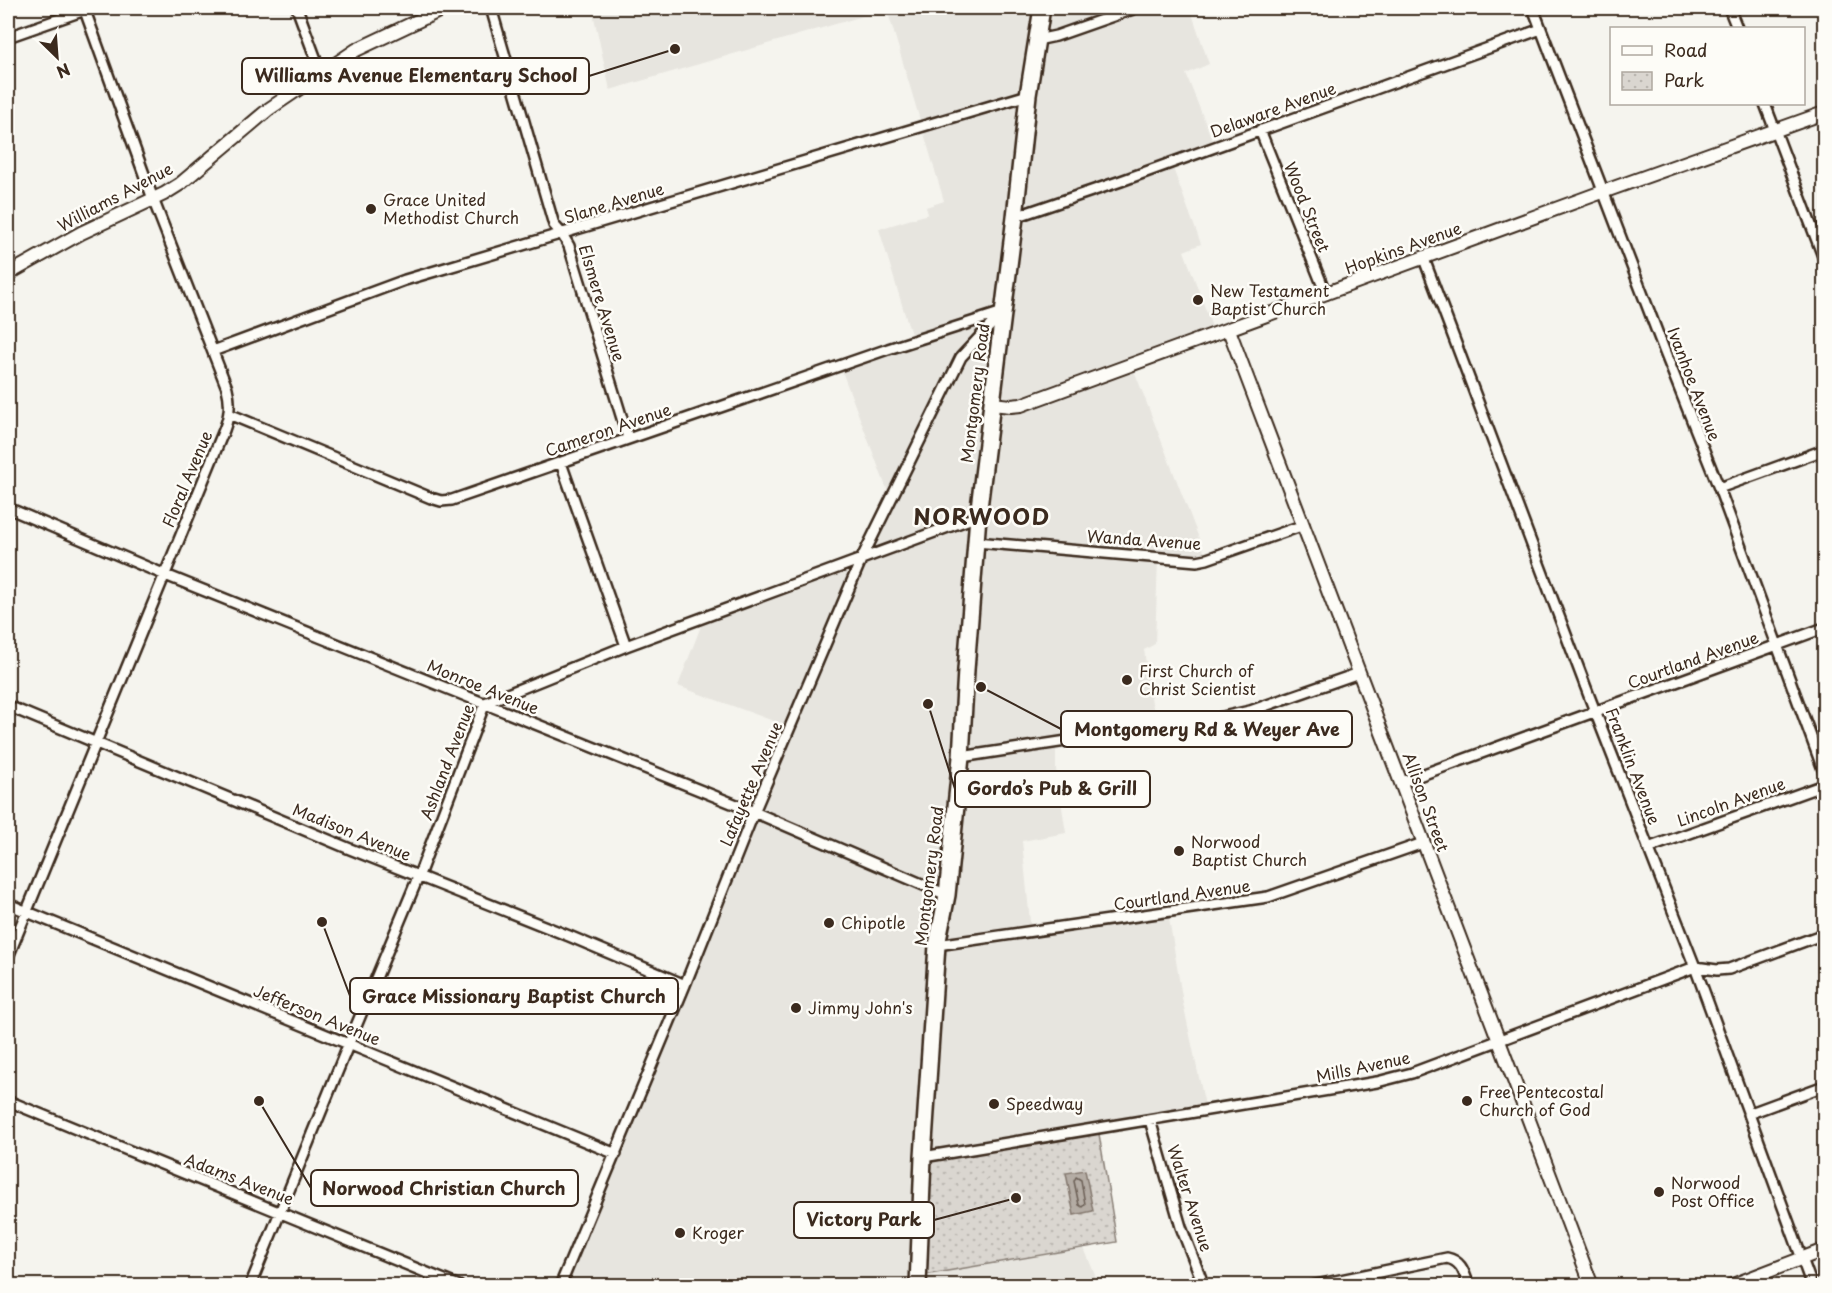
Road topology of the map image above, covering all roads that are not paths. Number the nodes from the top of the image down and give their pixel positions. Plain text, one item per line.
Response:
1 (297, 8) edge
2 (445, 8) edge
3 (491, 8) edge
4 (1042, 8) edge
5 (1136, 8) edge
6 (1533, 8) edge
7 (1729, 8) edge
8 (84, 9) edge
9 (1737, 27) edge
10 (1541, 29) junction
11 (8, 37) edge
12 (1038, 40) junction
13 (321, 73) junction
14 (1028, 95) junction
15 (1765, 105) edge
16 (1824, 113) edge
17 (1260, 130) junction
18 (1776, 131) junction
19 (1604, 192) junction
20 (153, 199) junction
21 (1015, 217) junction
22 (562, 234) junction
23 (1424, 259) junction
24 (1824, 259) edge
25 (8, 274) edge
26 (1326, 294) junction
27 (1003, 312) junction
28 (1229, 330) junction
29 (213, 351) junction
30 (992, 404) junction
31 (229, 414) junction
32 (628, 438) junction
33 (1824, 450) edge
34 (561, 463) junction
35 (1719, 489) junction
36 (8, 508) edge
37 (978, 516) junction
38 (1304, 525) junction
39 (976, 542) junction
40 (861, 560) junction
41 (164, 574) junction
42 (1824, 628) edge
43 (626, 646) junction
44 (1776, 646) junction
45 (1359, 673) junction
46 (485, 703) junction
47 (8, 706) edge
48 (1595, 711) junction
49 (95, 742) junction
50 (961, 758) junction
51 (1824, 772) edge
52 (1402, 782) junction
53 (1824, 785) edge
54 (754, 812) junction
55 (1423, 843) junction
56 (1648, 848) junction
57 (419, 875) junction
58 (947, 895) junction
59 (8, 904) edge
60 (27, 912) junction
61 (1824, 934) edge
62 (937, 945) junction
63 (8, 957) edge
64 (1695, 967) junction
65 (685, 986) junction
66 (1498, 1041) junction
67 (349, 1043) junction
68 (1824, 1086) edge
69 (8, 1101) edge
70 (1748, 1114) junction
71 (1150, 1120) junction
72 (616, 1154) junction
73 (923, 1157) junction
74 (280, 1212) junction
75 (1824, 1250) edge
76 (1802, 1259) junction
77 (250, 1286) edge
78 (459, 1286) edge
79 (561, 1286) edge
80 (918, 1286) edge
81 (1204, 1286) edge
82 (1311, 1286) edge
83 (1469, 1286) edge
84 (1592, 1286) edge
85 (1730, 1286) edge
86 (1812, 1286) edge

1 - 13 street
2 - 13 street, Williams Avenue
3 - 22 street, Elsmere Avenue
4 - 12 main road, Montgomery Road
5 - 12 street
6 - 10 street, Ivanhoe Avenue
7 - 9 street
8 - 11 street
8 - 20 street, Floral Avenue
10 - 17 street, Delaware Avenue
10 - 19 street, Ivanhoe Avenue
12 - 14 main road, Montgomery Road
13 - 20 street, Williams Avenue
14 - 21 main road, Montgomery Road
14 - 22 street, Slane Avenue
15 - 18 street
16 - 18 street, Hopkins Avenue
17 - 21 street, Delaware Avenue
17 - 26 street, Wood Street
18 - 19 street, Hopkins Avenue
18 - 24 street
19 - 23 street, Hopkins Avenue
19 - 35 street, Ivanhoe Avenue
20 - 25 street, Williams Avenue
20 - 29 street, Floral Avenue
21 - 27 main road, Montgomery Road
22 - 29 street, Slane Avenue
22 - 32 street, Elsmere Avenue
23 - 26 street, Hopkins Avenue
23 - 48 street, Franklin Avenue
26 - 28 street, Hopkins Avenue
27 - 30 main road, Montgomery Road
27 - 32 street, Cameron Avenue
27 - 40 street, Lafayette Avenue
28 - 30 street, Hopkins Avenue
28 - 38 street, Allison Street
29 - 31 street, Floral Avenue
30 - 37 main road, Montgomery Road
31 - 34 street, Cameron Avenue
31 - 41 street, Floral Avenue
32 - 34 street, Cameron Avenue
33 - 35 street
34 - 43 street
35 - 44 street, Ivanhoe Avenue
36 - 41 street, Monroe Avenue
37 - 39 main road, Montgomery Road
37 - 40 street, Ashland Avenue
38 - 39 street, Wanda Avenue
38 - 45 street, Allison Street
39 - 50 main road, Montgomery Road
40 - 43 street, Ashland Avenue
40 - 54 street, Lafayette Avenue
41 - 46 street, Monroe Avenue
41 - 49 street, Floral Avenue
42 - 44 street, Courtland Avenue
43 - 46 street, Ashland Avenue
44 - 48 street, Courtland Avenue
44 - 51 street, Ivanhoe Avenue
45 - 50 street
45 - 52 street, Allison Street
46 - 54 street, Monroe Avenue
46 - 57 street, Ashland Avenue
47 - 49 street, Madison Avenue
48 - 52 street, Courtland Avenue
48 - 56 street, Franklin Avenue
49 - 57 street, Madison Avenue
49 - 60 street, Floral Avenue
50 - 58 main road, Montgomery Road
52 - 55 street, Allison Street
53 - 56 street, Lincoln Avenue
54 - 58 street, Monroe Avenue
54 - 65 street, Lafayette Avenue
55 - 62 street, Courtland Avenue
55 - 66 street, Allison Street
56 - 64 street, Franklin Avenue
57 - 65 street, Madison Avenue
57 - 67 street, Ashland Avenue
58 - 62 main road, Montgomery Road
59 - 60 street, Jefferson Avenue
60 - 63 street, Floral Avenue
60 - 67 street, Jefferson Avenue
61 - 64 street, Mills Avenue
62 - 73 main road, Montgomery Road
64 - 66 street, Mills Avenue
64 - 70 street, Franklin Avenue
65 - 72 street, Lafayette Avenue
66 - 71 street, Mills Avenue
66 - 84 street, Allison Street
67 - 72 street, Jefferson Avenue
67 - 74 street, Ashland Avenue
68 - 70 street
69 - 74 street, Adams Avenue
70 - 76 street, Franklin Avenue
71 - 73 street, Mills Avenue
71 - 81 street, Walter Avenue
72 - 79 street, Lafayette Avenue
73 - 80 main road, Montgomery Road
74 - 77 street, Ashland Avenue
74 - 78 street, Adams Avenue
75 - 76 street
76 - 85 street
76 - 86 street, Franklin Avenue
82 - 83 street

